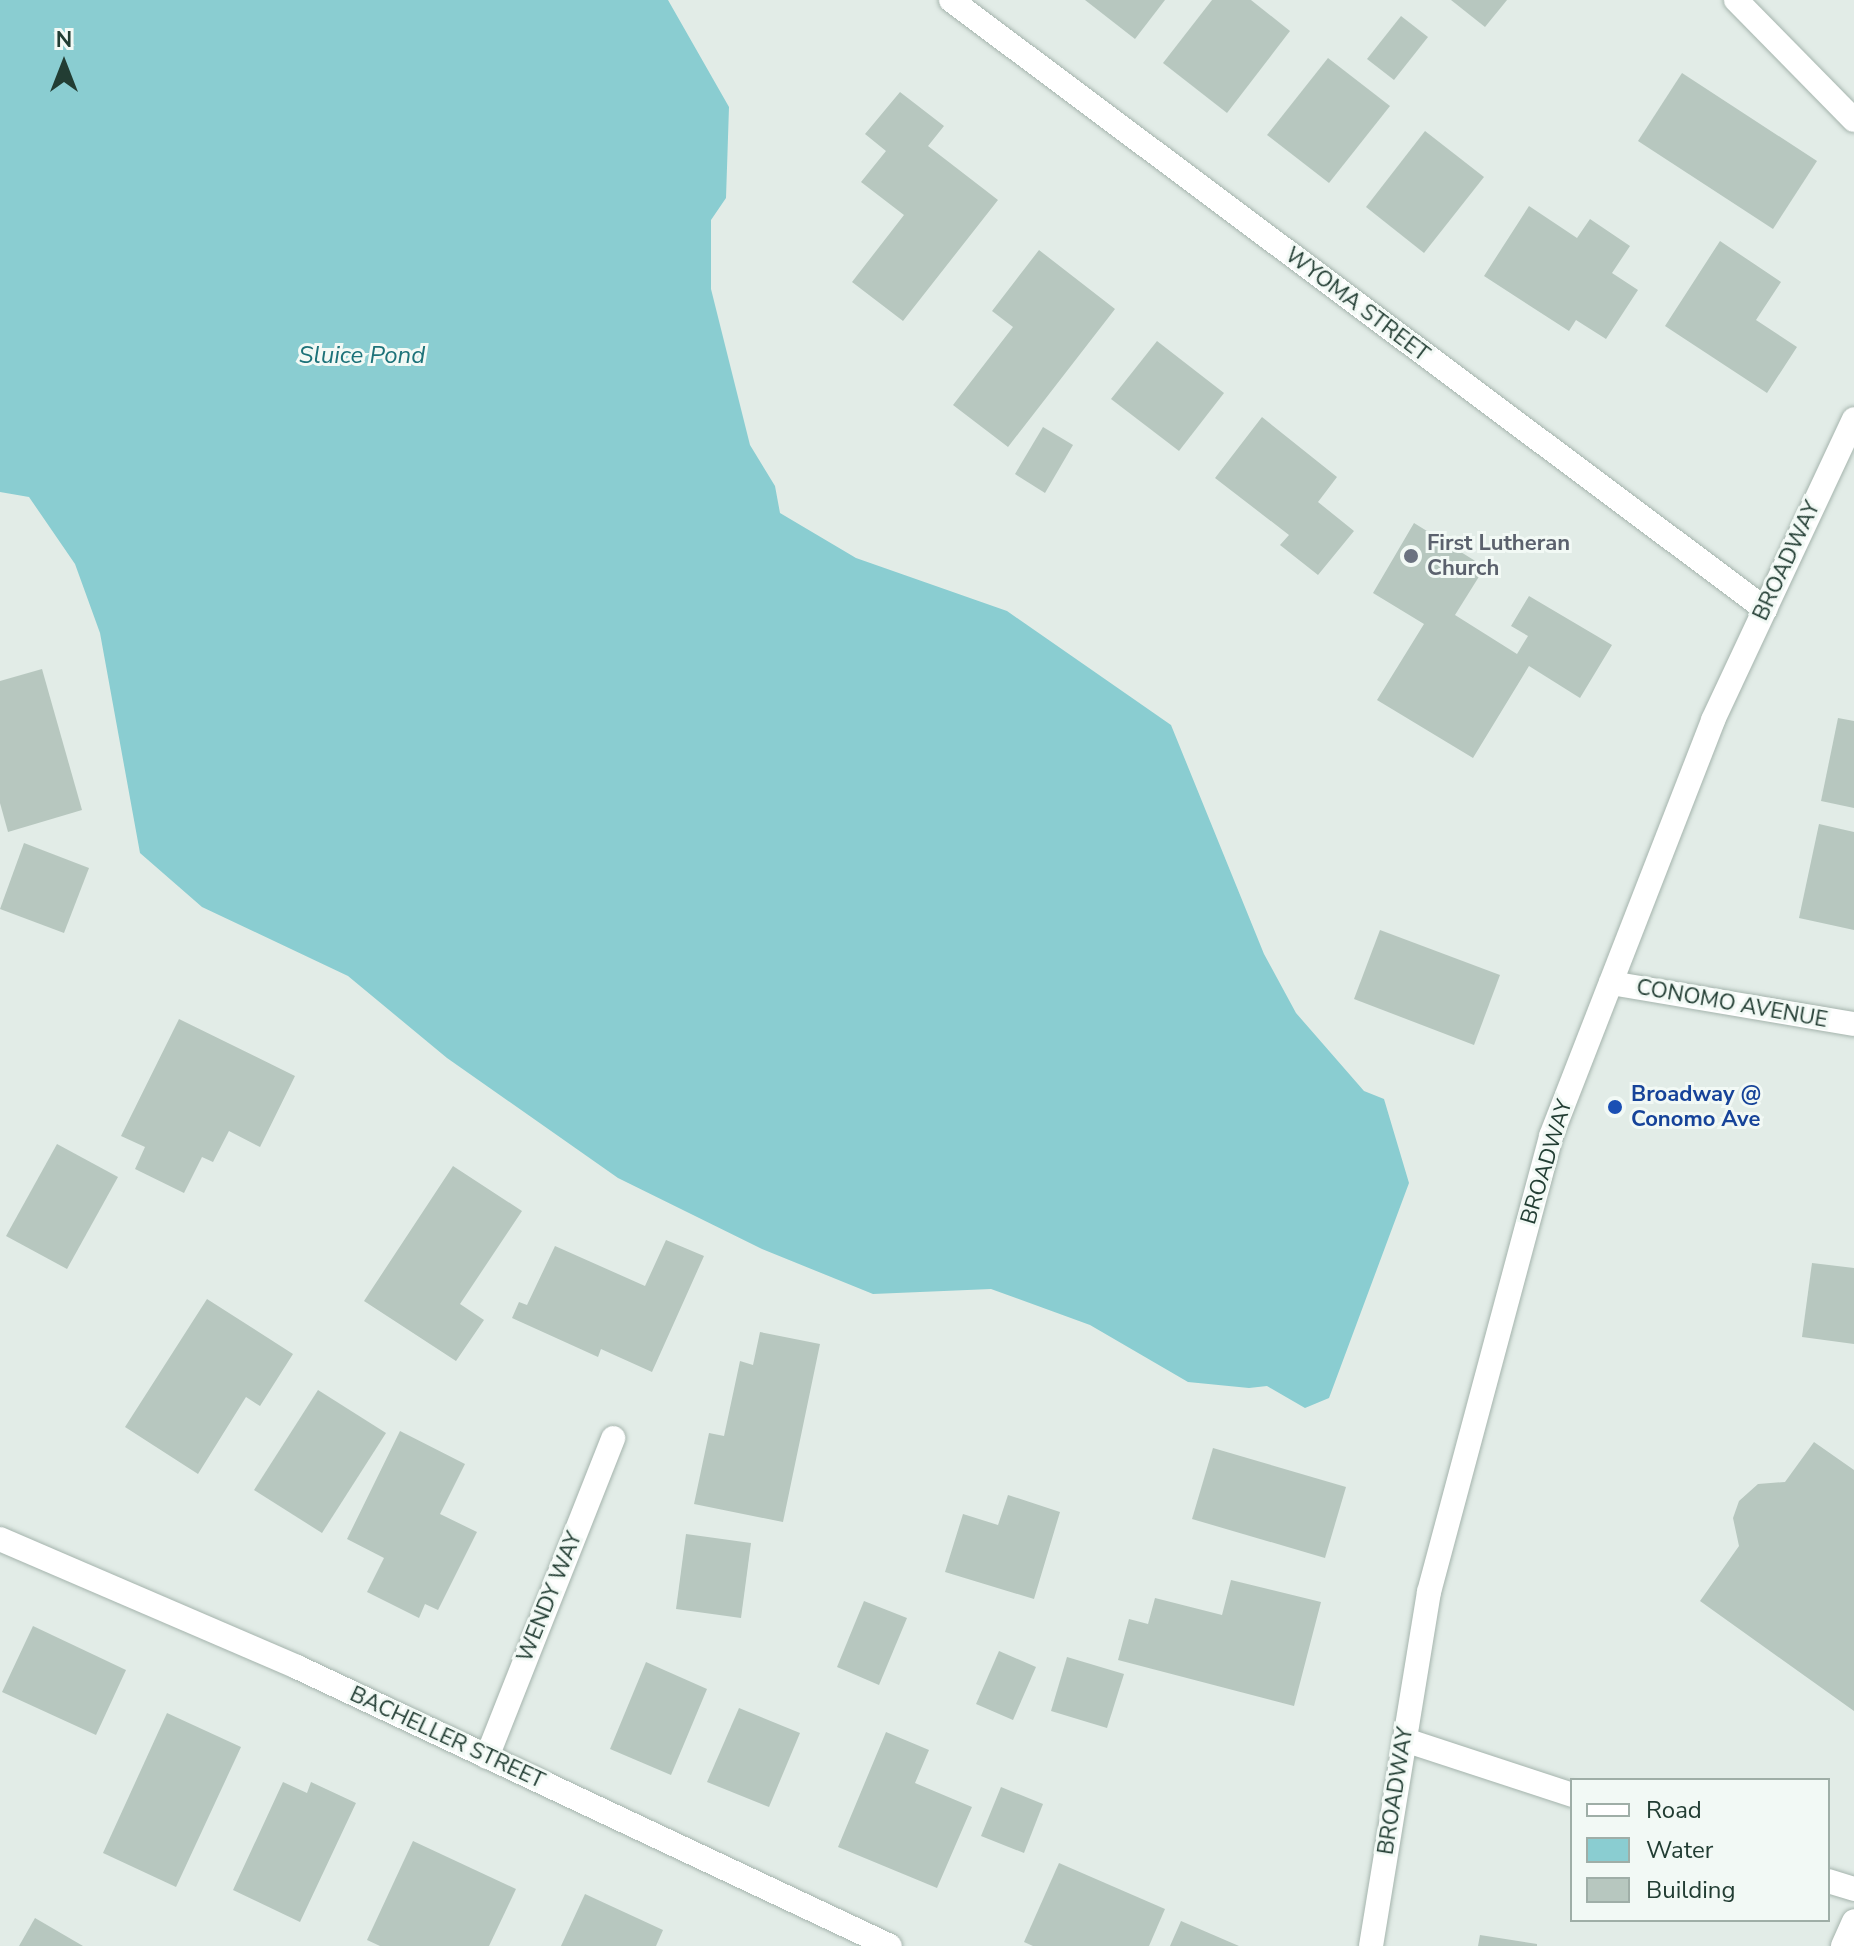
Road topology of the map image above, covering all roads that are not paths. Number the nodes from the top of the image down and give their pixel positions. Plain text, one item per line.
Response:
1 (951, 0) edge
2 (1736, 0) edge
3 (1854, 120) edge
4 (1854, 419) edge
5 (1765, 609) junction
6 (1611, 983) junction
7 (1854, 1024) edge
8 (613, 1438) dead end
9 (0, 1539) edge
10 (1405, 1740) junction
11 (487, 1757) junction
12 (1570, 1794) edge
13 (1830, 1882) edge
14 (1854, 1889) edge
15 (1854, 1921) edge
16 (890, 1946) edge
17 (1371, 1946) edge
18 (1843, 1946) edge

1 - 5 street, WYOMA STREET
2 - 3 street
4 - 5 street, BROADWAY
5 - 6 street, BROADWAY
6 - 7 street, CONOMO AVENUE
6 - 10 street, BROADWAY
8 - 11 street, WENDY WAY
9 - 11 street, BACHELLER STREET
10 - 12 street
10 - 17 street, BROADWAY
11 - 16 street, BACHELLER STREET
13 - 14 street
15 - 18 street

